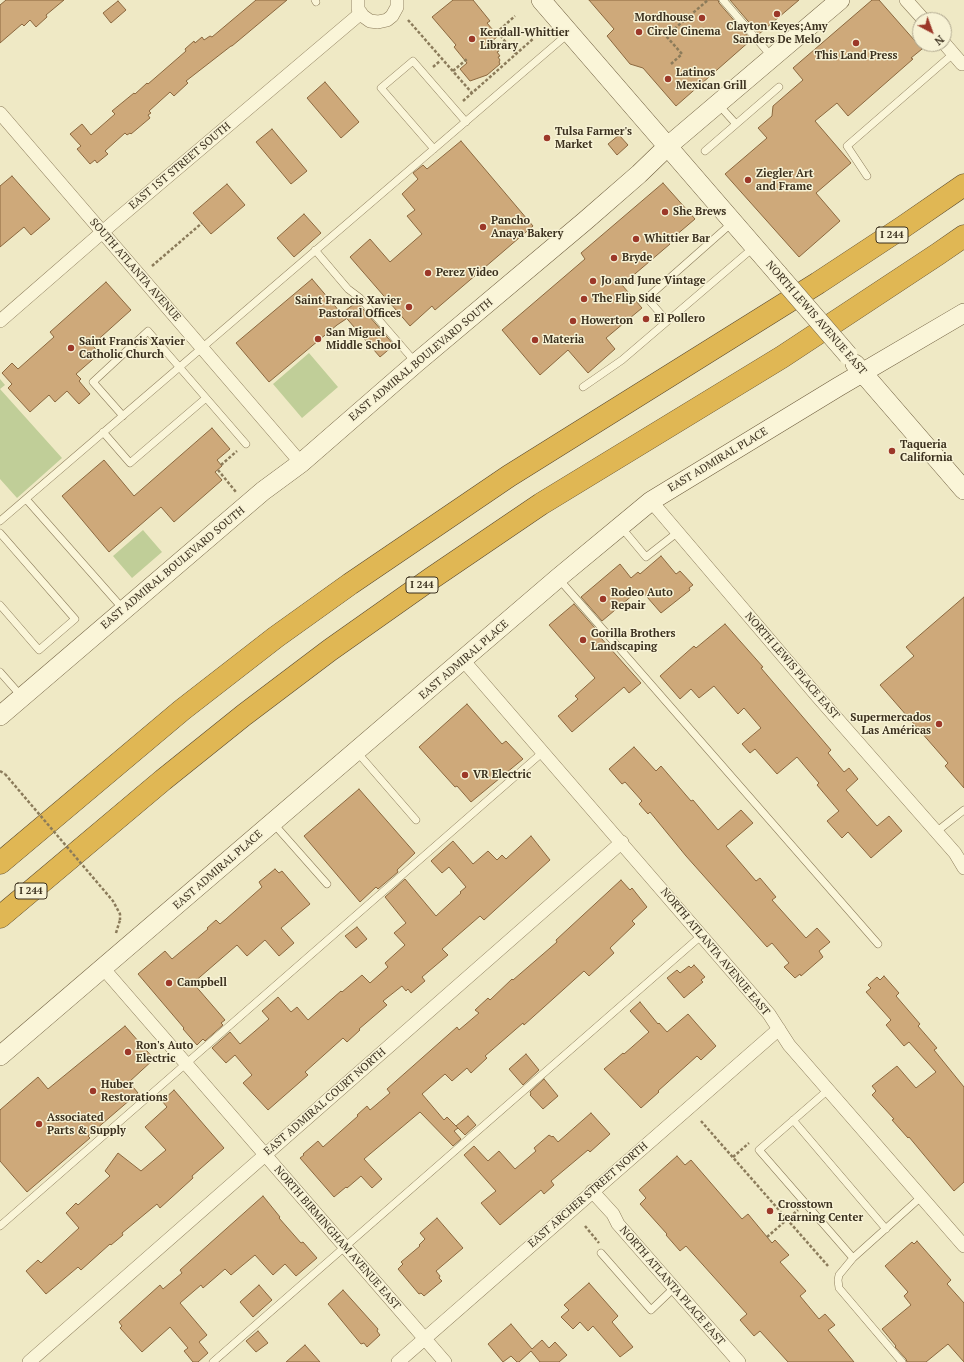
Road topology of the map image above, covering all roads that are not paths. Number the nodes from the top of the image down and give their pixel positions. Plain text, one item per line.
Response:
1 (358, 0) edge
2 (397, 0) edge
3 (541, 0) edge
4 (723, 0) edge
5 (840, 0) edge
6 (906, 0) edge
7 (917, 12) edge
8 (361, 13) junction
9 (569, 32) junction
10 (951, 52) edge
11 (772, 58) junction
12 (957, 59) joint
13 (779, 87) dead end
14 (718, 104) junction
15 (0, 113) edge
16 (466, 122) junction
17 (736, 124) junction
18 (668, 146) junction
19 (434, 149) junction
20 (705, 151) dead end
21 (867, 176) dead end
22 (964, 185) edge
23 (733, 222) junction
24 (102, 232) junction
25 (964, 236) edge
26 (755, 247) junction
27 (315, 250) junction
28 (964, 314) edge
29 (0, 321) edge
30 (667, 321) junction
31 (202, 348) junction
32 (416, 363) junction
33 (179, 367) junction
34 (863, 373) junction
35 (583, 387) dead end
36 (206, 398) junction
37 (123, 416) junction
38 (104, 432) junction
39 (246, 444) dead end
40 (301, 463) junction
41 (964, 490) edge
42 (26, 499) junction
43 (651, 501) junction
44 (0, 521) edge
45 (620, 526) junction
46 (678, 532) junction
47 (0, 533) edge
48 (558, 578) junction
49 (0, 605) edge
50 (124, 610) junction
51 (463, 660) junction
52 (0, 672) edge
53 (22, 697) junction
54 (0, 716) edge
55 (357, 752) junction
56 (543, 752) junction
57 (964, 810) edge
58 (416, 820) dead end
59 (273, 823) junction
60 (936, 832) junction
61 (622, 842) junction
62 (0, 863) edge
63 (62, 864) junction
64 (964, 868) edge
65 (327, 884) dead end
66 (0, 917) edge
67 (0, 934) edge
68 (702, 935) junction
69 (878, 944) dead end
70 (103, 968) junction
71 (779, 1029) junction
72 (0, 1056) edge
73 (186, 1063) junction
74 (828, 1090) junction
75 (793, 1120) junction
76 (265, 1155) junction
77 (592, 1191) junction
78 (921, 1197) junction
79 (0, 1226) edge
80 (886, 1229) junction
81 (344, 1246) junction
82 (964, 1246) edge
83 (601, 1253) road end
84 (853, 1258) junction
85 (674, 1288) junction
86 (424, 1339) junction
87 (29, 1362) edge
88 (213, 1362) edge
89 (398, 1362) edge
90 (445, 1362) edge
91 (739, 1362) edge
92 (902, 1362) edge

1 - 8 street
2 - 8 street
3 - 9 main road, NORTH LEWIS AVENUE EAST
4 - 11 lane
5 - 11 main road, EAST ADMIRAL BOULEVARD SOUTH
6 - 7 street
8 - 24 street, EAST 1ST STREET SOUTH
9 - 16 lane
9 - 18 main road, NORTH LEWIS AVENUE EAST
10 - 12 street
11 - 14 main road, EAST ADMIRAL BOULEVARD SOUTH
12 - 21 lane
13 - 17 lane
14 - 17 lane
14 - 18 main road, EAST ADMIRAL BOULEVARD SOUTH
15 - 24 street, SOUTH ATLANTA AVENUE
16 - 19 lane
16 - 19 lane
17 - 20 lane
18 - 23 main road, NORTH LEWIS AVENUE EAST
18 - 32 main road, EAST ADMIRAL BOULEVARD SOUTH
19 - 27 lane
22 - 62 highway, I 244
23 - 26 main road, NORTH LEWIS AVENUE EAST
23 - 30 lane
24 - 29 street, EAST 1ST STREET SOUTH
24 - 31 street, SOUTH ATLANTA AVENUE
25 - 63 highway, I 244
26 - 30 lane
26 - 34 main road, NORTH LEWIS AVENUE EAST, bridge
27 - 31 lane
27 - 32 lane
28 - 34 main road, EAST ADMIRAL PLACE
30 - 35 lane
31 - 33 lane
31 - 40 street, SOUTH ATLANTA AVENUE
32 - 40 main road, EAST ADMIRAL BOULEVARD SOUTH
33 - 36 lane
33 - 37 lane
33 - 37 lane
34 - 41 main road, NORTH LEWIS AVENUE EAST
34 - 43 main road, EAST ADMIRAL PLACE
36 - 38 lane
36 - 39 lane
37 - 38 lane
38 - 42 lane
40 - 50 main road, EAST ADMIRAL BOULEVARD SOUTH
42 - 44 lane
42 - 50 lane
43 - 45 main road, EAST ADMIRAL PLACE
43 - 46 street, NORTH LEWIS PLACE EAST
45 - 46 lane
45 - 48 main road, EAST ADMIRAL PLACE
46 - 60 street, NORTH LEWIS PLACE EAST
47 - 49 lane
48 - 51 main road, EAST ADMIRAL PLACE
48 - 69 lane
50 - 53 main road, EAST ADMIRAL BOULEVARD SOUTH
51 - 55 main road, EAST ADMIRAL PLACE
51 - 56 street, NORTH ATLANTA AVENUE EAST
52 - 53 lane
53 - 54 main road, EAST ADMIRAL BOULEVARD SOUTH
55 - 58 lane
55 - 59 main road, EAST ADMIRAL PLACE
56 - 61 street, NORTH ATLANTA AVENUE EAST
56 - 73 lane
57 - 60 lane
59 - 65 lane
59 - 70 main road, EAST ADMIRAL PLACE
60 - 64 street, NORTH LEWIS PLACE EAST
61 - 68 street, NORTH ATLANTA AVENUE EAST
61 - 76 street, EAST ADMIRAL COURT NORTH
63 - 66 highway, I 244
63 - 67 highway
68 - 71 street, NORTH ATLANTA AVENUE EAST
68 - 81 lane
70 - 72 main road, EAST ADMIRAL PLACE
70 - 73 street, NORTH BIRMINGHAM AVENUE EAST
71 - 74 street, NORTH ATLANTA AVENUE EAST
71 - 77 street, EAST ARCHER STREET NORTH
73 - 76 street, NORTH BIRMINGHAM AVENUE EAST
73 - 79 lane
74 - 75 lane
74 - 78 street, NORTH ATLANTA AVENUE EAST
75 - 80 lane
75 - 84 lane
76 - 81 street, NORTH BIRMINGHAM AVENUE EAST
76 - 87 street, EAST ADMIRAL COURT NORTH
77 - 85 street, NORTH ATLANTA PLACE EAST
77 - 86 street, EAST ARCHER STREET NORTH
78 - 80 lane
78 - 82 street, NORTH ATLANTA AVENUE EAST
80 - 84 lane
81 - 86 street, NORTH BIRMINGHAM AVENUE EAST
81 - 88 lane
83 - 85 lane
84 - 92 lane
85 - 91 street, NORTH ATLANTA PLACE EAST
86 - 89 street, EAST ARCHER STREET NORTH
86 - 90 street, NORTH BIRMINGHAM AVENUE EAST

